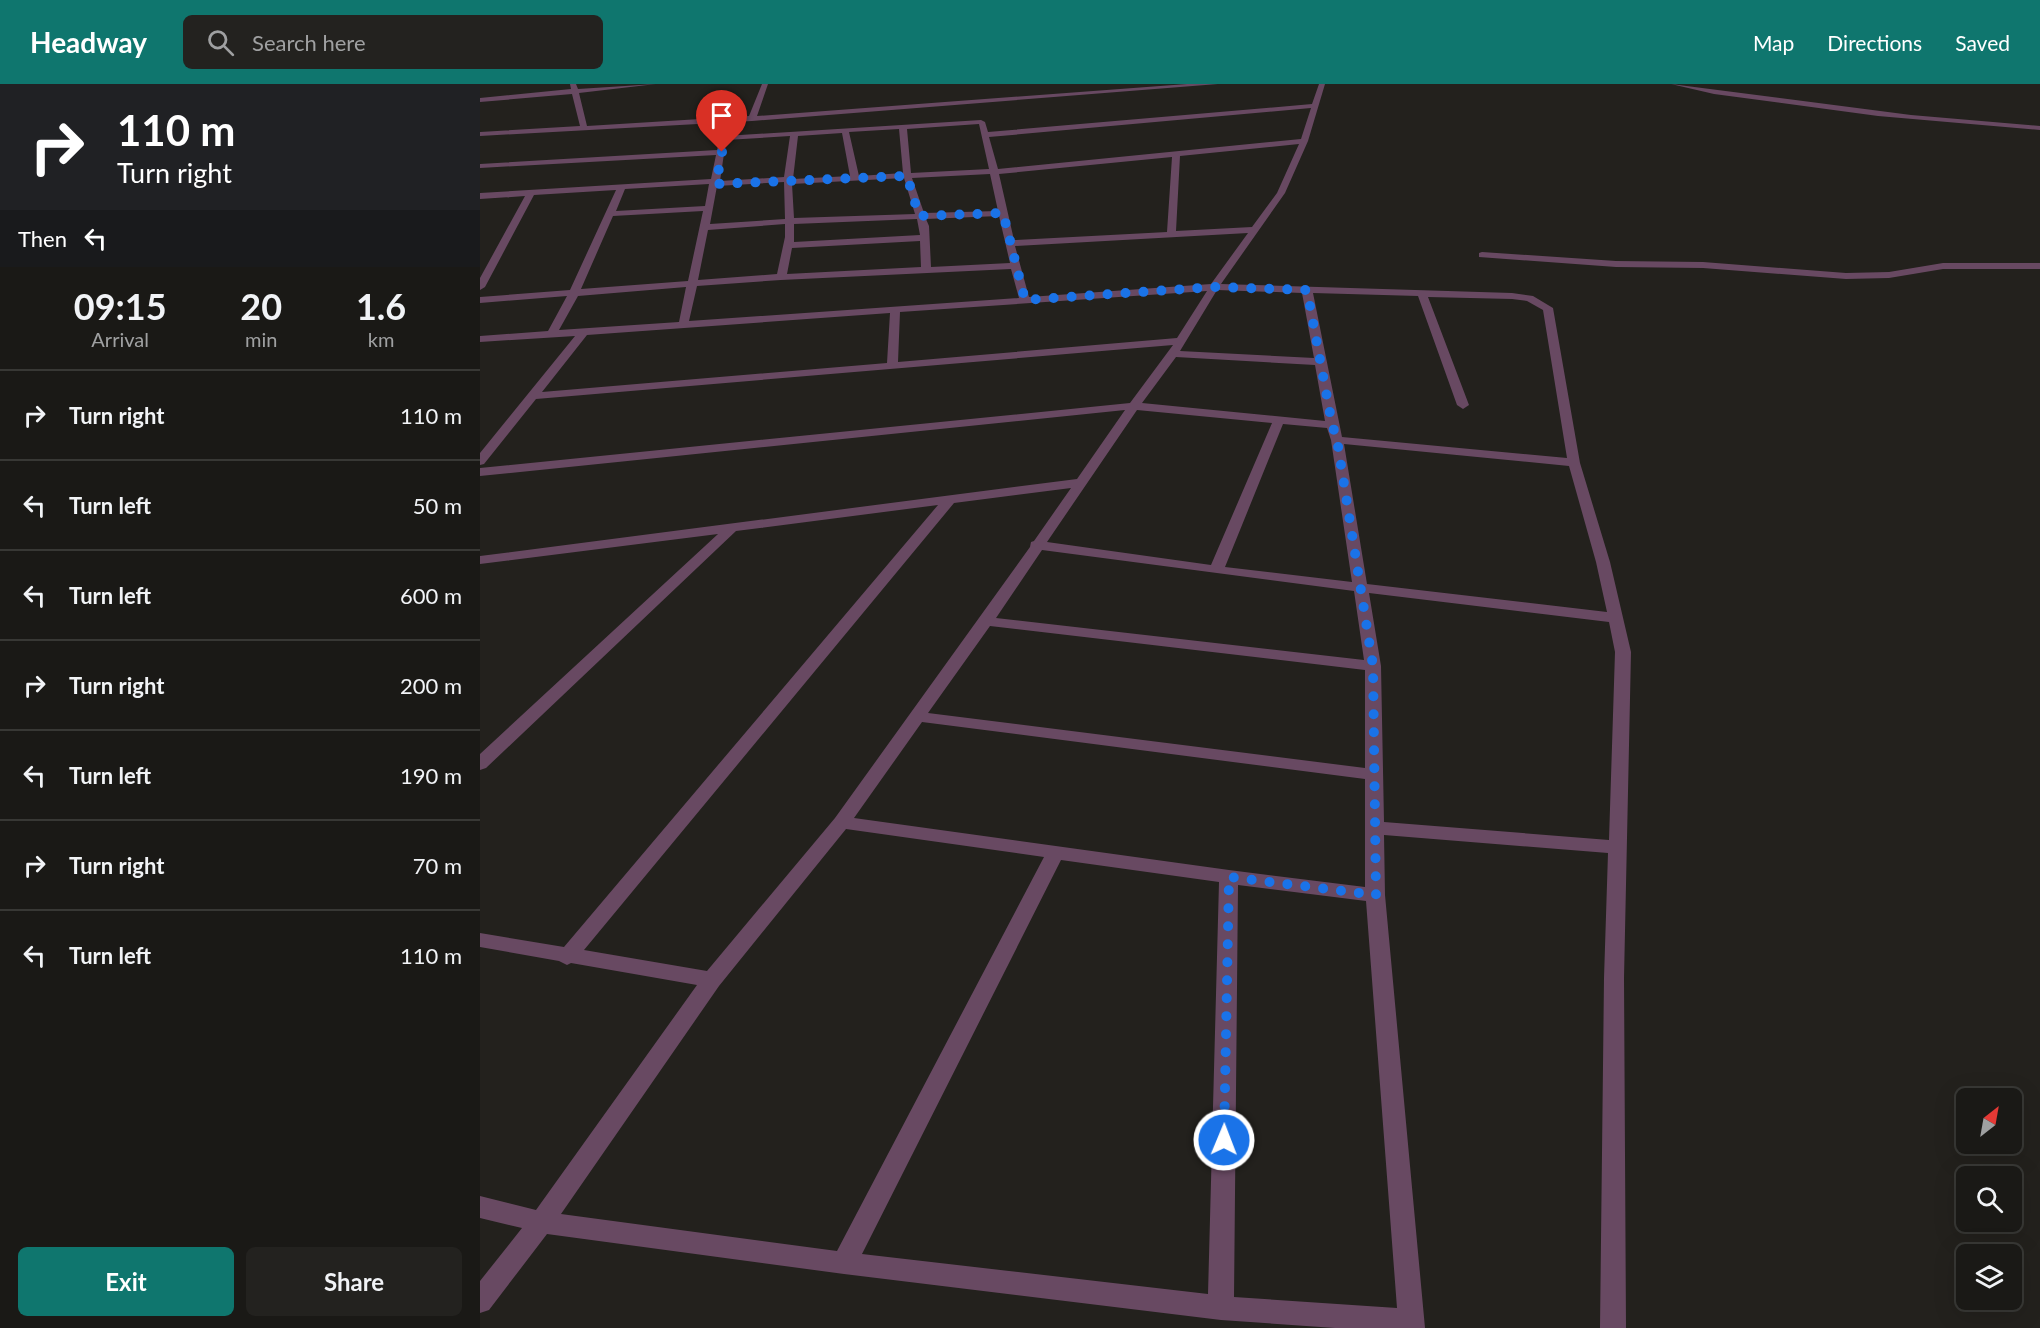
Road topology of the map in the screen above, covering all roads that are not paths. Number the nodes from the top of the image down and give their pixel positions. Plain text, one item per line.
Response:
1 (653, 84) edge
2 (765, 84) edge
3 (1215, 84) edge
4 (1322, 84) edge
5 (1674, 84) edge
6 (1133, 87) edge
7 (575, 88) edge
8 (480, 100) edge
9 (974, 102) junction
10 (1314, 106) junction
11 (752, 119) junction
12 (730, 120) junction
13 (981, 122) junction
14 (903, 126) junction
15 (584, 128) junction
16 (2040, 128) edge
17 (845, 130) junction
18 (794, 133) junction
19 (480, 135) edge
20 (985, 135) junction
21 (724, 138) junction
22 (1304, 141) junction
23 (722, 152) junction
24 (1176, 155) junction
25 (480, 166) edge
26 (993, 171) junction
27 (907, 176) junction
28 (855, 178) junction
29 (788, 180) junction
30 (716, 183) junction
31 (622, 187) junction
32 (531, 193) junction
33 (480, 196) edge
34 (710, 208) junction
35 (1003, 213) junction
36 (610, 214) junction
37 (919, 216) junction
38 (789, 221) junction
39 (706, 227) junction
40 (1255, 230) junction
41 (1171, 234) junction
42 (924, 238) junction
43 (1011, 243) junction
44 (789, 245) junction
45 (1482, 255) dead end
46 (1014, 266) junction
47 (2040, 266) edge
48 (926, 271) junction
49 (781, 277) junction
50 (693, 284) junction
51 (480, 287) edge
52 (1214, 287) junction
53 (1307, 290) junction
54 (574, 293) junction
55 (1422, 294) junction
56 (480, 300) edge
57 (1025, 300) junction
58 (894, 310) junction
59 (683, 326) junction
60 (584, 331) junction
61 (552, 333) junction
62 (480, 339) edge
63 (1181, 341) junction
64 (1173, 354) junction
65 (1321, 362) junction
66 (892, 365) junction
67 (532, 396) junction
68 (1463, 405) dead end
69 (1134, 406) junction
70 (1279, 420) junction
71 (1334, 432) junction
72 (480, 461) edge
73 (1574, 463) junction
74 (480, 472) edge
75 (1079, 483) junction
76 (949, 501) junction
77 (732, 529) junction
78 (1036, 545) junction
79 (480, 560) edge
80 (1216, 570) junction
81 (1359, 587) junction
82 (1617, 618) junction
83 (986, 621) junction
84 (1373, 666) junction
85 (916, 716) junction
86 (480, 764) edge
87 (1374, 776) junction
88 (840, 822) junction
89 (1375, 828) junction
90 (1617, 847) junction
91 (1056, 852) junction
92 (1229, 877) junction
93 (1376, 895) junction
94 (480, 940) edge
95 (567, 957) junction
96 (712, 980) junction
97 (480, 1207) edge
98 (541, 1222) junction
99 (844, 1263) junction
100 (480, 1301) edge
101 (1221, 1308) junction
102 (1412, 1325) edge
103 (1614, 1328) edge

1 - 7 street
2 - 11 street
3 - 6 street
4 - 10 street
5 - 16 street
6 - 9 street
7 - 8 street
7 - 15 street
9 - 11 street
9 - 13 street
10 - 20 street
10 - 22 street
11 - 12 street
12 - 15 street
12 - 21 street
13 - 14 street
13 - 20 street
14 - 17 street
14 - 27 street
15 - 19 street
17 - 18 street
17 - 28 street
18 - 21 street
18 - 29 street
20 - 26 street
21 - 23 street
22 - 24 street
22 - 40 street
23 - 25 street
23 - 30 street
24 - 26 street
24 - 41 street
26 - 27 street
26 - 35 street
27 - 28 street
27 - 37 street
28 - 29 street
29 - 30 street
29 - 38 street
30 - 31 street
30 - 34 street
31 - 32 street
31 - 36 street
32 - 33 street
32 - 51 street
34 - 36 street
34 - 39 street
35 - 37 street
35 - 43 street
36 - 54 street
37 - 38 street
37 - 42 street
38 - 39 street
38 - 44 street
39 - 50 street
40 - 41 street
40 - 52 street
41 - 43 street
42 - 44 street
42 - 48 street
43 - 46 street
44 - 49 street
45 - 47 street
46 - 48 street
46 - 57 street
48 - 49 street
49 - 50 street
50 - 54 street
50 - 59 street
52 - 53 street
52 - 57 street
52 - 63 street
53 - 55 street
53 - 65 street
54 - 56 street
54 - 61 street
55 - 68 street
55 - 73 street
57 - 58 street
58 - 59 street
58 - 66 street
59 - 60 street
60 - 61 street
60 - 67 street
61 - 62 street
63 - 64 street
63 - 66 street
64 - 65 street
64 - 69 street
65 - 71 street
66 - 67 street
67 - 72 street
69 - 70 street
69 - 74 street
69 - 75 street
70 - 71 street
70 - 80 street
71 - 73 street
71 - 81 street
73 - 82 street
75 - 76 street
75 - 78 street
76 - 77 street
76 - 95 street
77 - 79 street
77 - 86 street
78 - 80 street
78 - 83 street
80 - 81 street
81 - 82 street
81 - 84 street
82 - 90 street
83 - 84 street
83 - 85 street
84 - 87 street
85 - 87 street
85 - 88 street
87 - 89 street
88 - 91 street
88 - 96 street
89 - 90 street
89 - 93 street
90 - 103 street
91 - 92 street
91 - 99 street
92 - 93 street
92 - 101 street
93 - 102 street
94 - 95 street
95 - 96 street
96 - 98 street
97 - 98 street
98 - 99 street
98 - 100 street
99 - 101 street
101 - 102 street

